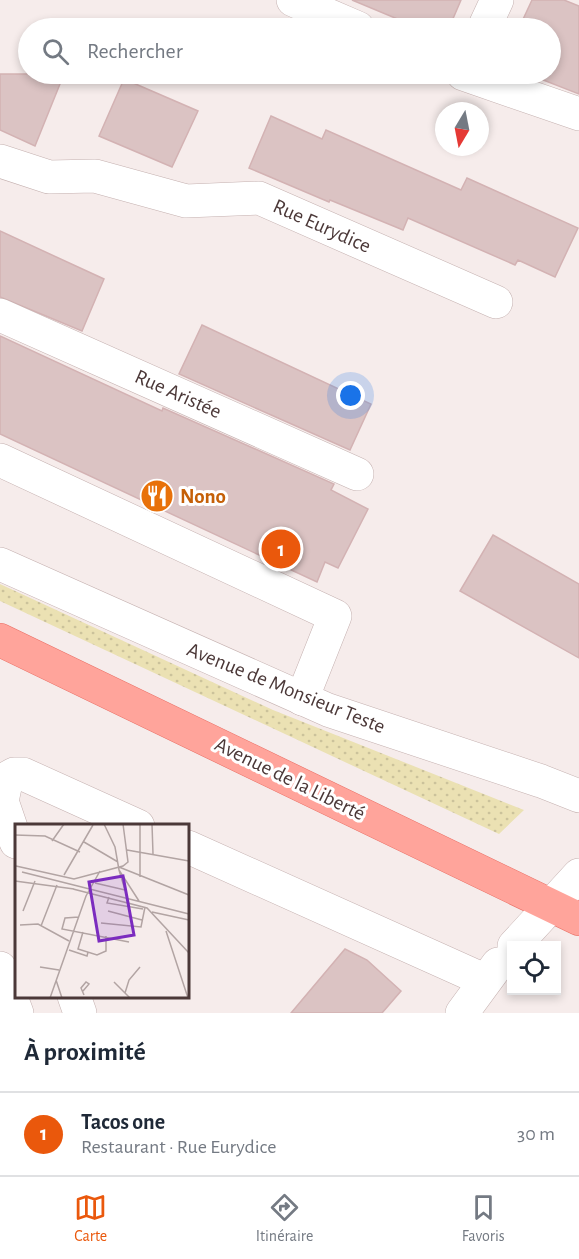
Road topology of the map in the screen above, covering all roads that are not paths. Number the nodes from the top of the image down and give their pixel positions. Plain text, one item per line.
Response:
1 (293, 0) edge
2 (497, 0) edge
3 (335, 18) edge
4 (489, 18) edge
5 (493, 84) edge
6 (579, 114) edge
7 (0, 161) edge
8 (496, 302) dead end
9 (0, 315) edge
10 (0, 460) edge
11 (357, 474) dead end
12 (0, 564) edge
13 (0, 640) edge
14 (302, 699) junction
15 (579, 796) edge
16 (136, 824) edge
17 (15, 839) edge
18 (189, 847) edge
19 (579, 875) edge
20 (549, 904) junction
21 (579, 919) edge
22 (518, 941) edge
23 (507, 954) edge
24 (0, 968) edge
25 (484, 980) junction
26 (75, 998) edge
27 (17, 1013) edge
28 (80, 1013) edge
29 (462, 1013) edge

1 - 3 street
2 - 4 street
5 - 6 street
7 - 8 street, Rue Eurydice
9 - 11 street, Rue Aristée
10 - 14 street
12 - 14 street, Avenue de Monsieur Teste
13 - 20 main road, Avenue de la Liberté
14 - 15 street, Avenue de Monsieur Teste
16 - 17 street
18 - 25 street
19 - 20 street
20 - 21 main road, Avenue de la Liberté
20 - 22 street
23 - 25 street
24 - 27 street
25 - 29 street
26 - 28 street

